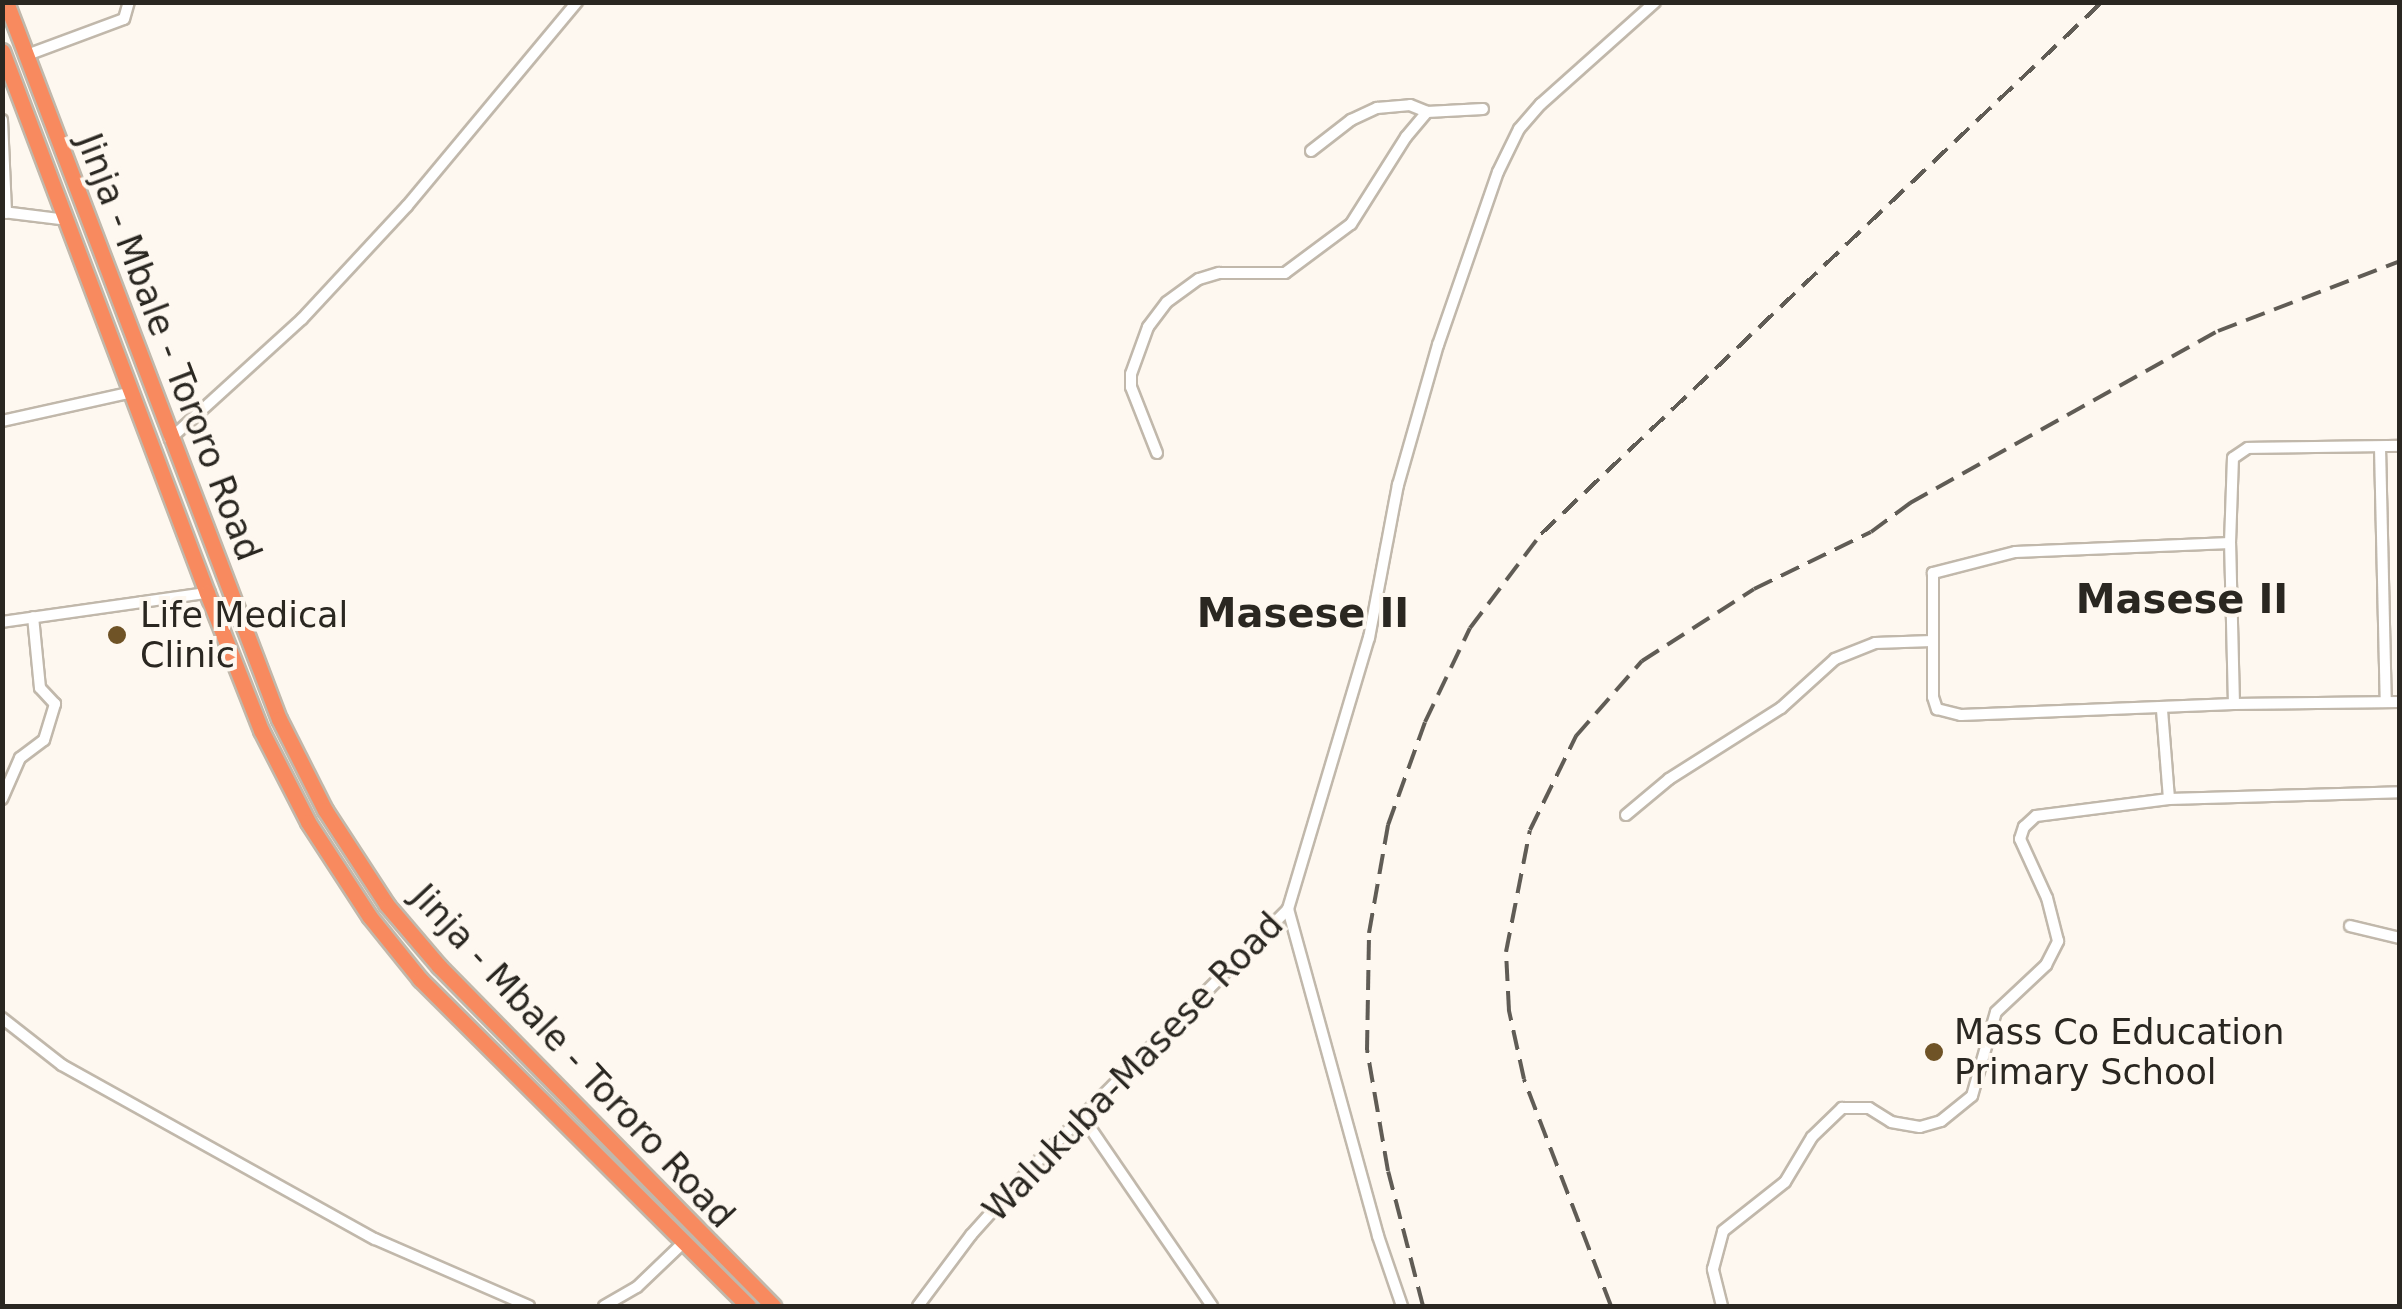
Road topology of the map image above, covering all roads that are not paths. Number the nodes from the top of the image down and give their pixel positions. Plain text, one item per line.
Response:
1 (6, 2) edge
2 (129, 2) edge
3 (577, 2) edge
4 (1655, 2) edge
5 (2, 51) edge
6 (27, 55) junction
7 (1483, 109) dead end
8 (1427, 112) junction
9 (2, 120) edge
10 (1311, 151) dead end
11 (4, 212) edge
12 (67, 220) junction
13 (133, 392) junction
14 (2, 421) edge
15 (170, 439) junction
16 (2400, 446) edge
17 (2380, 447) junction
18 (1157, 453) dead end
19 (2230, 543) junction
20 (206, 592) junction
21 (33, 617) junction
22 (2, 622) edge
23 (1932, 641) junction
24 (2386, 702) junction
25 (2400, 702) edge
26 (2234, 704) junction
27 (2162, 710) junction
28 (2400, 792) edge
29 (2, 799) edge
30 (2169, 799) junction
31 (1626, 816) dead end
32 (1288, 909) junction
33 (2350, 926) dead end
34 (2400, 938) edge
35 (2, 1018) edge
36 (1082, 1116) junction
37 (682, 1244) junction
38 (530, 1306) edge
39 (610, 1306) edge
40 (748, 1306) edge
41 (774, 1306) edge
42 (918, 1306) edge
43 (1212, 1306) edge
44 (1402, 1306) edge
45 (1722, 1306) edge

1 - 6 highway, Jinja - Mbale - Tororo Road
2 - 6 street
3 - 15 street
4 - 32 street, Walukuba-Masese Road
5 - 12 highway, Jinja - Mbale - Tororo Road
6 - 15 highway, Jinja - Mbale - Tororo Road
7 - 8 street
8 - 10 street
8 - 18 street
9 - 11 street
11 - 12 street
12 - 13 highway, Jinja - Mbale - Tororo Road
13 - 14 street
13 - 20 highway, Jinja - Mbale - Tororo Road
15 - 41 highway, Jinja - Mbale - Tororo Road
16 - 17 street
17 - 19 street
17 - 24 street
19 - 23 street
19 - 26 street
20 - 21 street
20 - 37 highway, Jinja - Mbale - Tororo Road
21 - 22 street
21 - 29 street
23 - 27 street
23 - 31 street
24 - 25 street
24 - 26 street
26 - 27 street
27 - 30 street
28 - 30 street
30 - 45 street
32 - 36 street, Walukuba-Masese Road
32 - 44 street
33 - 34 street
35 - 38 street
36 - 42 street, Walukuba-Masese Road
36 - 43 street
37 - 39 street
37 - 40 highway, Jinja - Mbale - Tororo Road

